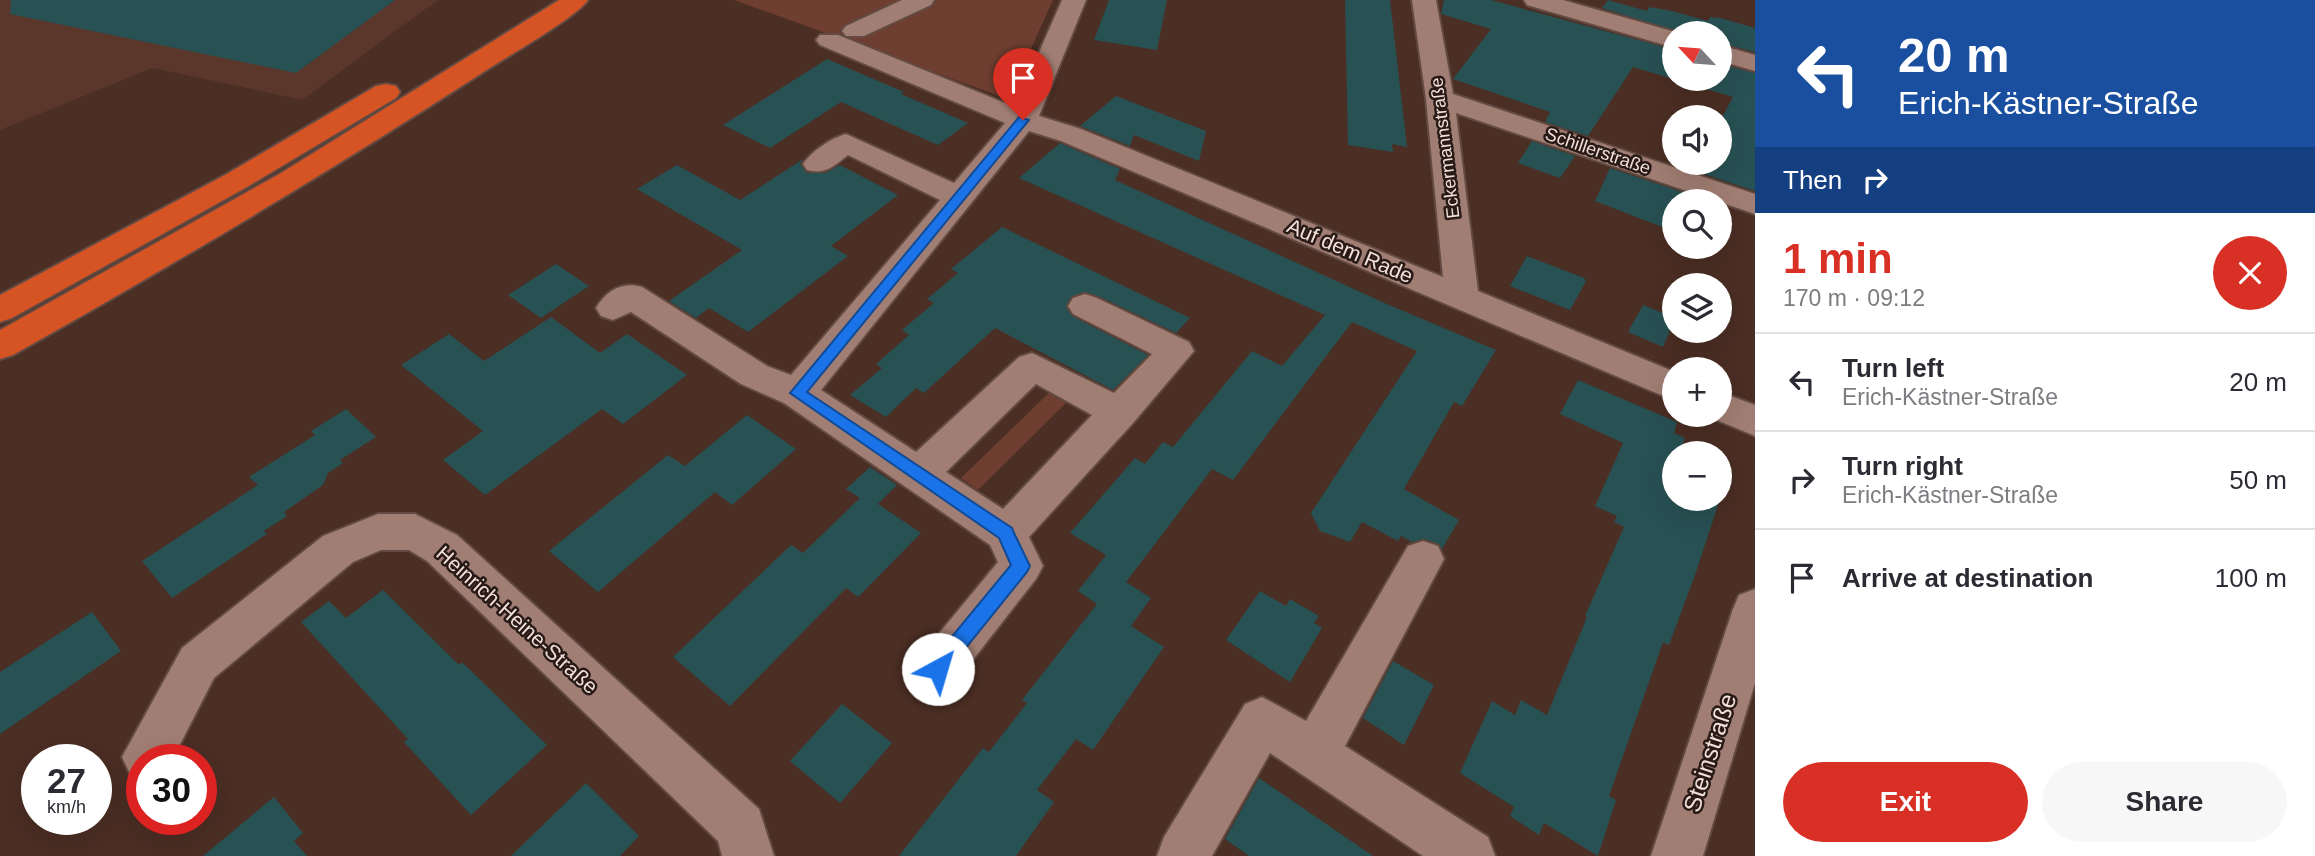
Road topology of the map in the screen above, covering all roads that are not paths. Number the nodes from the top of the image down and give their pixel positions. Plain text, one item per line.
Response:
1 (533, 0) edge
2 (576, 0) edge
3 (922, 0) edge
4 (1074, 0) edge
5 (1424, 0) edge
6 (1536, 0) edge
7 (855, 30) dead end
8 (1662, 36) edge
9 (829, 40) dead end
10 (1732, 56) edge
11 (1755, 63) edge
12 (1440, 99) junction
13 (1023, 120) junction
14 (818, 164) dead end
15 (957, 197) junction
16 (1755, 204) edge
17 (1462, 297) junction
18 (1085, 306) dead end
19 (613, 308) dead end
20 (0, 310) edge
21 (0, 346) edge
22 (1662, 382) edge
23 (797, 393) junction
24 (1732, 412) edge
25 (1119, 413) junction
26 (1755, 421) edge
27 (918, 474) junction
28 (1006, 533) junction
29 (1423, 559) dead end
30 (1755, 609) edge
31 (938, 669) dead end
32 (154, 744) edge
33 (1314, 754) junction
34 (748, 856) edge
35 (1183, 856) edge
36 (1469, 856) edge
37 (1677, 856) edge

1 - 20 highway
2 - 21 highway
3 - 7 street
4 - 13 street
5 - 12 street, Eckermannstraße
6 - 8 street
9 - 13 street, Auf dem Rade
10 - 11 street
12 - 16 street, Schillerstraße
12 - 17 street, Eckermannstraße
13 - 15 street
13 - 17 street, Auf dem Rade
14 - 15 street
15 - 23 street
17 - 22 street, Auf dem Rade
18 - 25 street
19 - 23 street
23 - 27 street
24 - 26 street
25 - 27 street
25 - 28 street
27 - 28 street
28 - 31 street
29 - 33 street
30 - 37 street, Steinstraße
32 - 34 street, Heinrich-Heine-Straße
33 - 35 street
33 - 36 street

